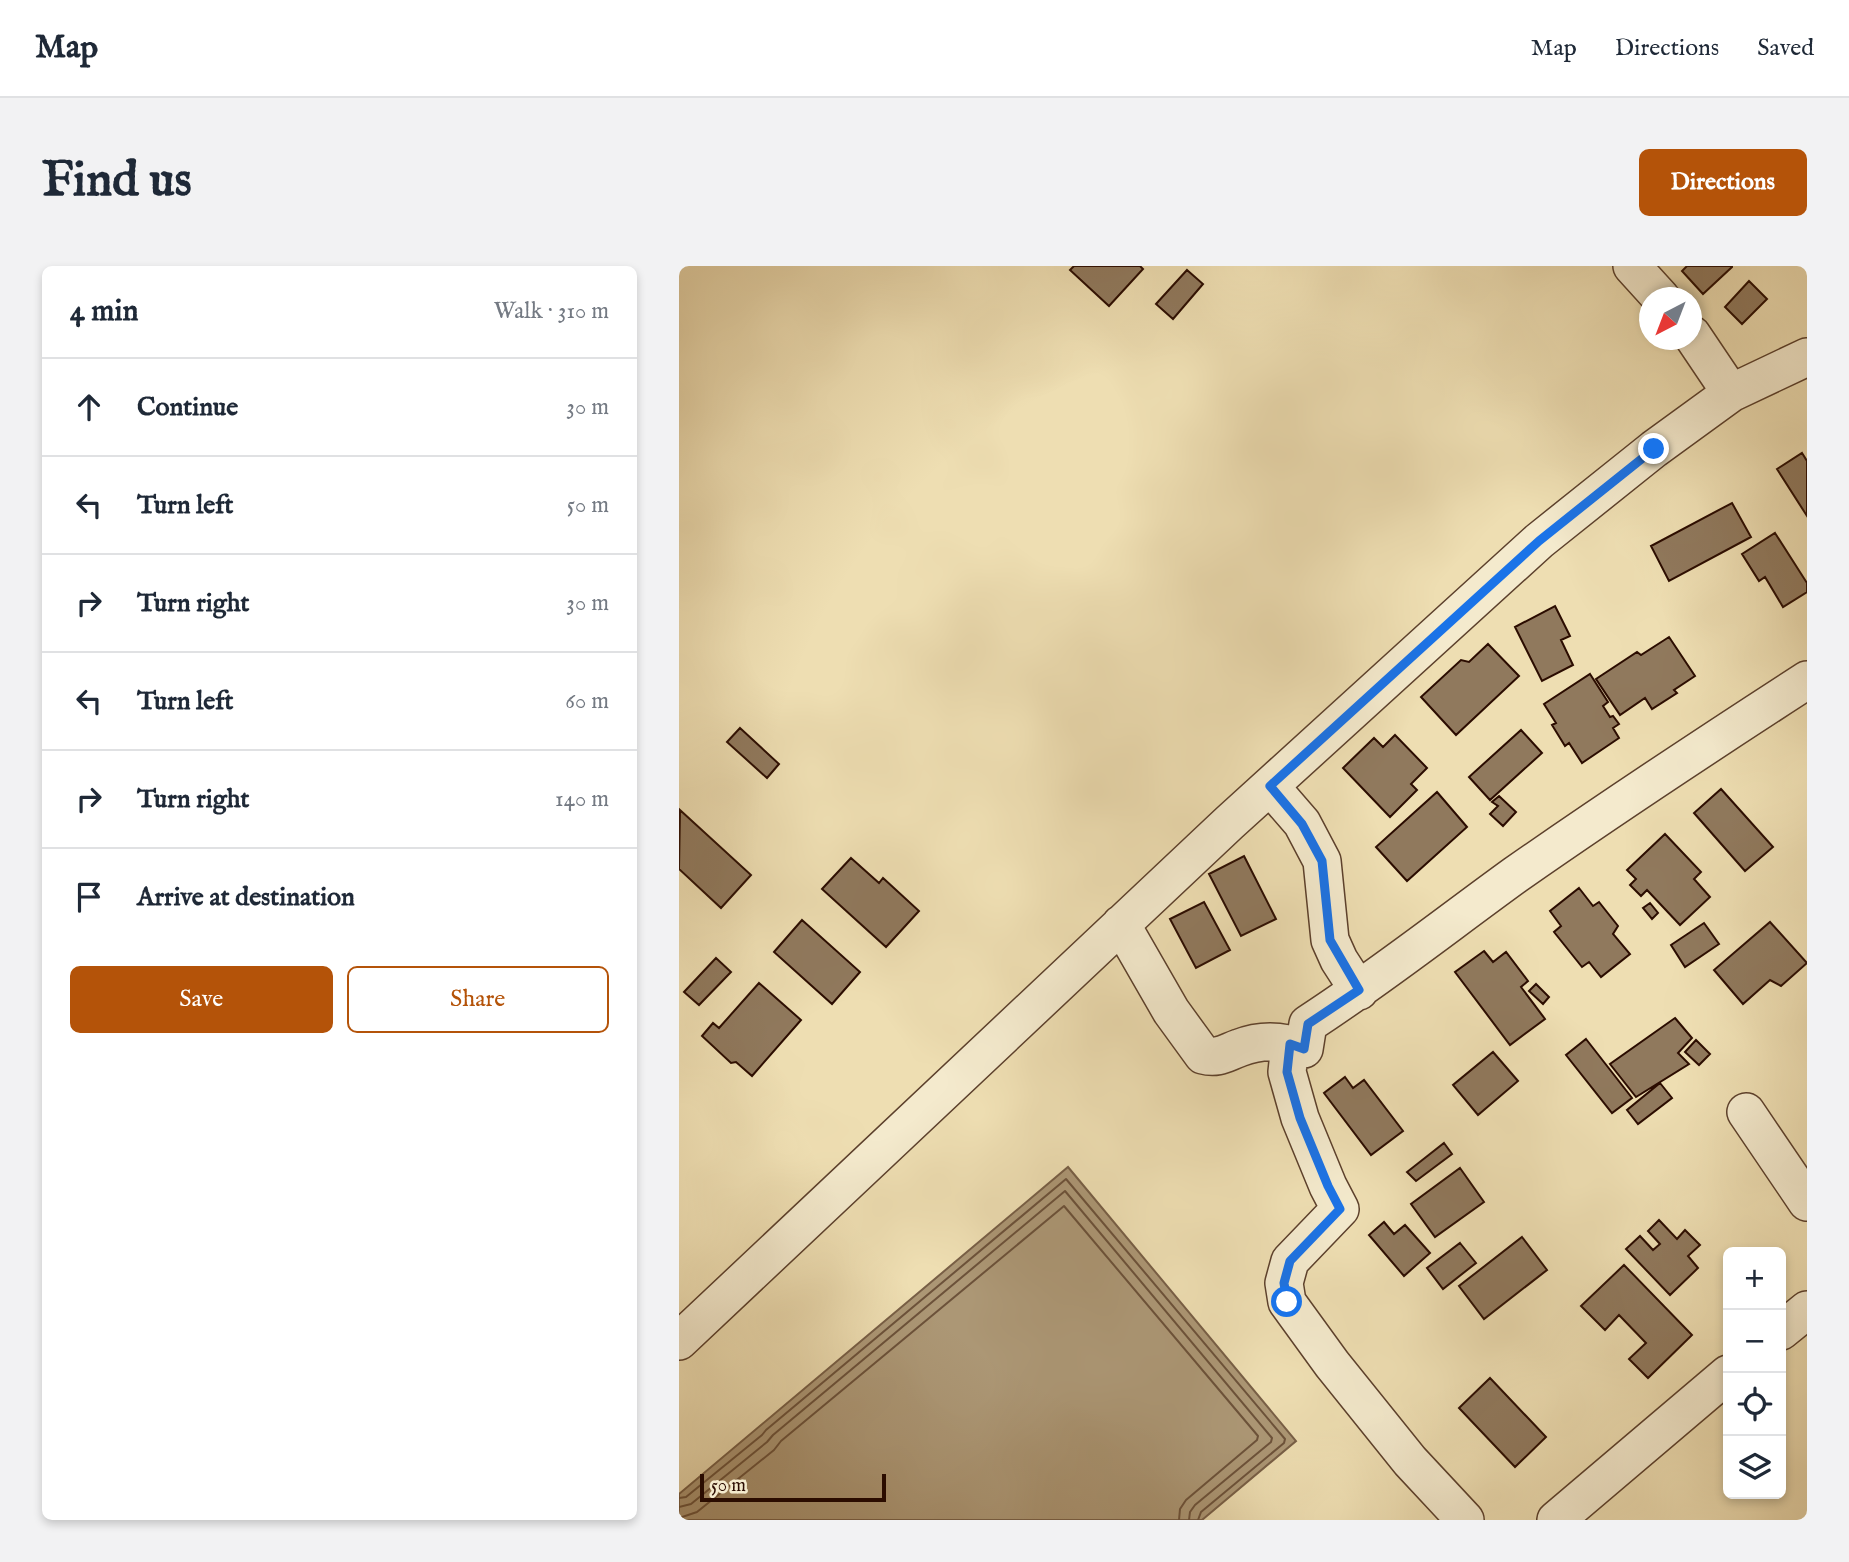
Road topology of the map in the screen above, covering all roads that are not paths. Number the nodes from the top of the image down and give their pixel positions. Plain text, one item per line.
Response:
1 (1632, 266) edge
2 (1651, 287) edge
3 (1702, 350) edge
4 (1807, 357) edge
5 (1731, 393) junction
6 (1807, 680) edge
7 (1270, 786) junction
8 (1121, 924) junction
9 (1359, 990) junction
10 (1290, 1044) junction
11 (1746, 1112) dead end
12 (1807, 1202) edge
13 (1807, 1310) edge
14 (1786, 1327) edge
15 (679, 1341) edge
16 (1723, 1378) edge
17 (1465, 1520) edge
18 (1556, 1520) edge

1 - 2 street
3 - 5 street
4 - 5 street
5 - 7 street
6 - 9 street
7 - 8 street
7 - 9 street
8 - 10 street
8 - 15 street
9 - 10 street
10 - 17 street
11 - 12 street
13 - 14 street
16 - 18 street

